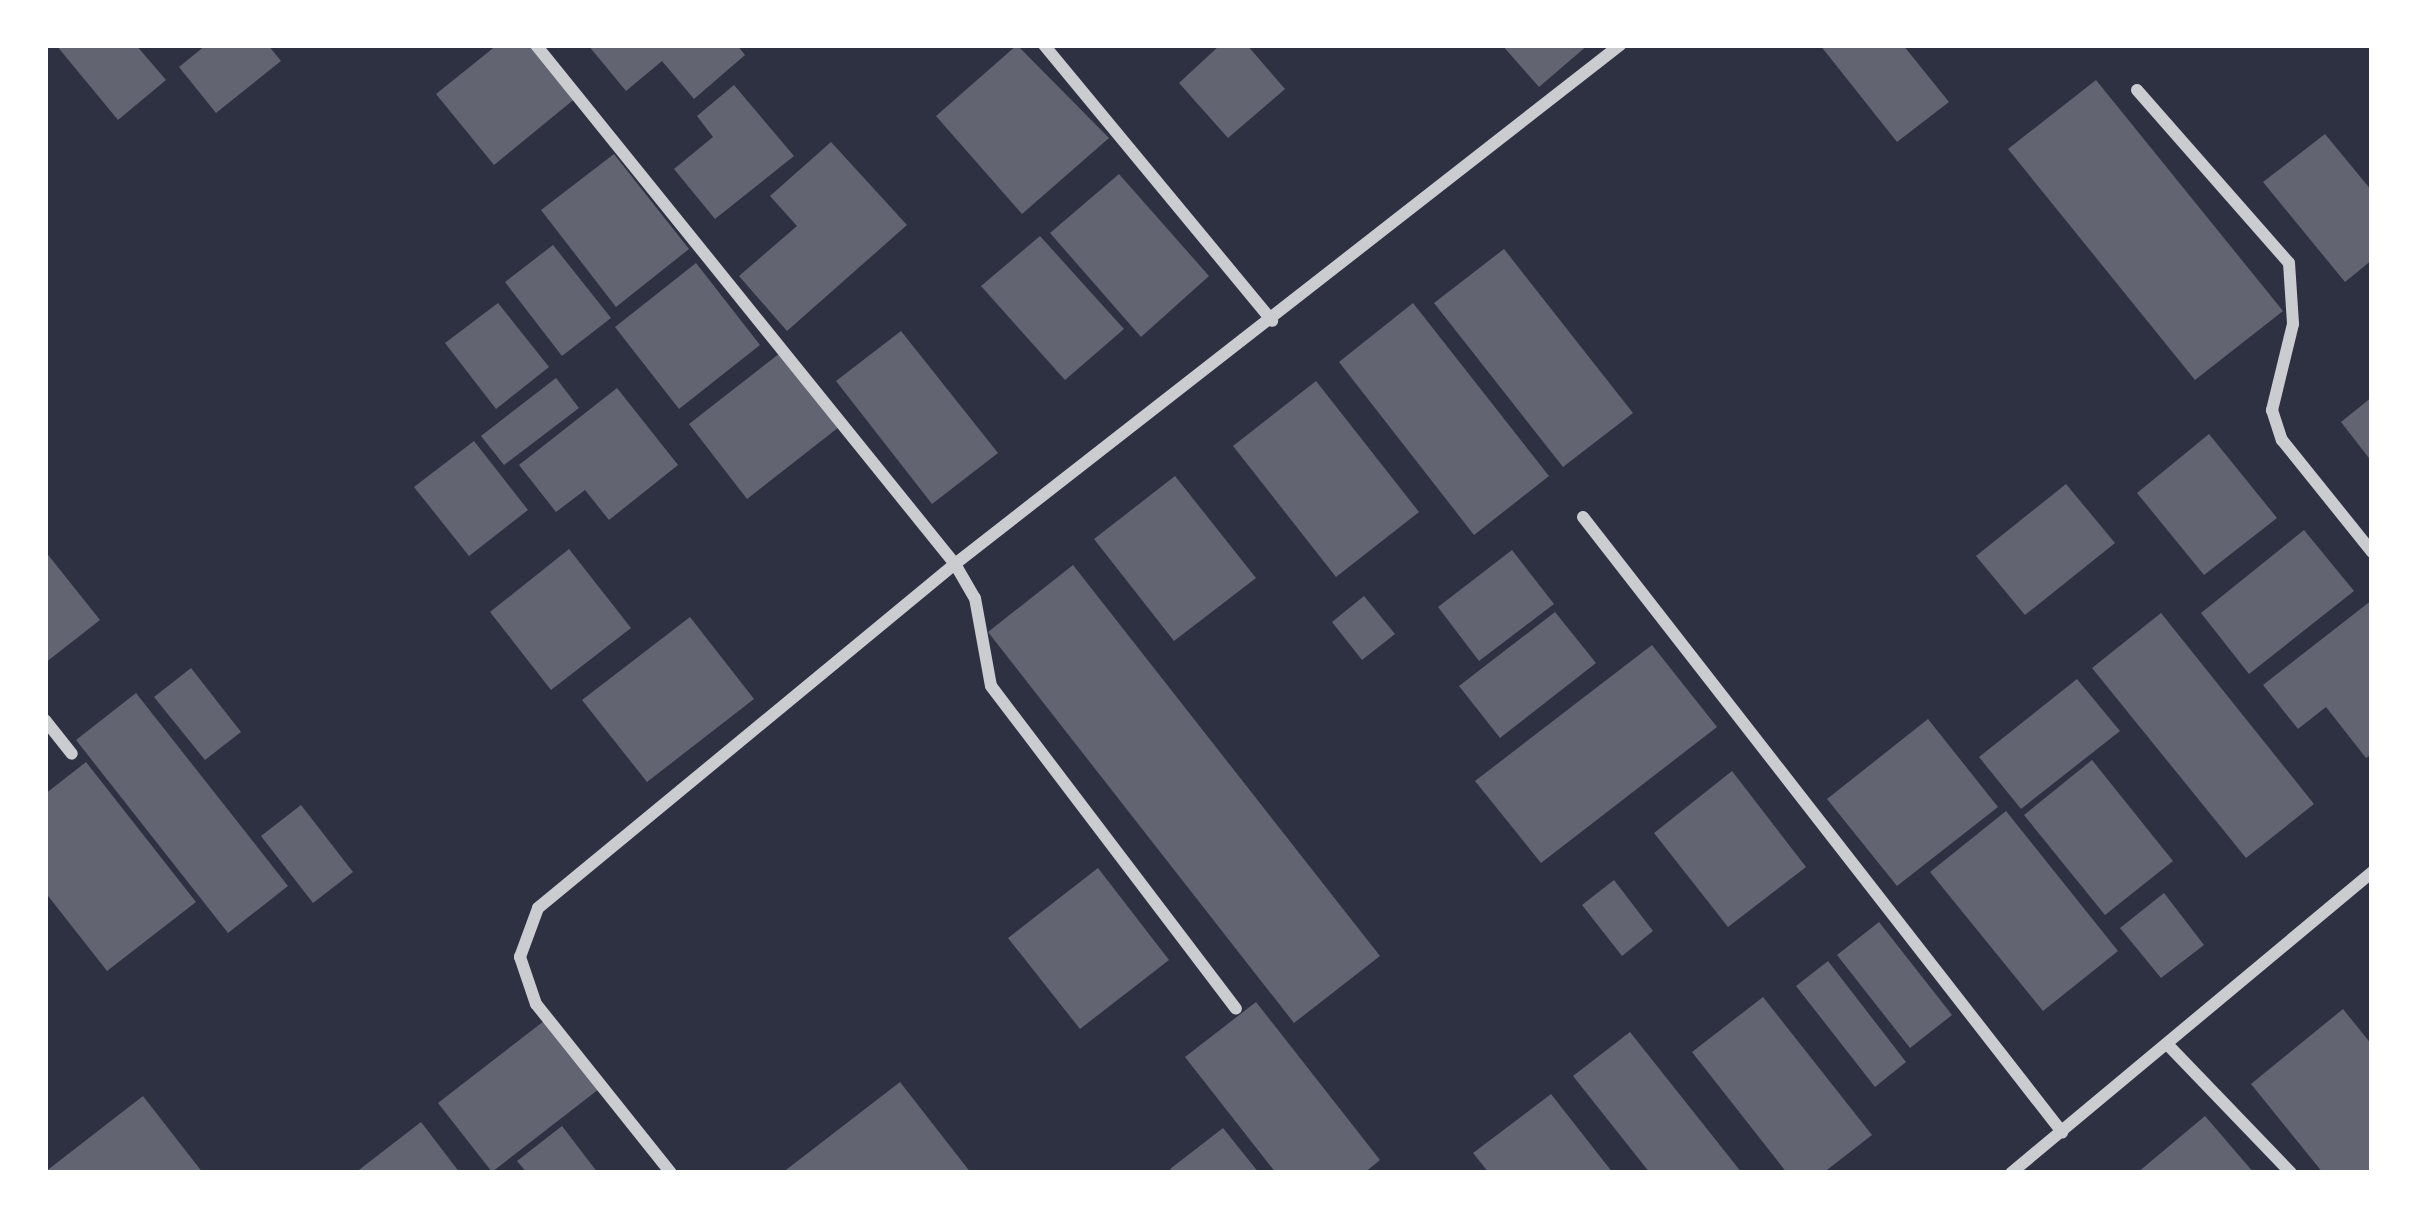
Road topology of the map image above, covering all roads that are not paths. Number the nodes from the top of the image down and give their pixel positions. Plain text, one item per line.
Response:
1 (536, 45) edge
2 (1044, 45) edge
3 (1620, 45) edge
4 (2137, 90) dead end
5 (1272, 321) junction
6 (1583, 517) dead end
7 (2372, 551) edge
8 (955, 564) junction
9 (45, 720) edge
10 (72, 754) dead end
11 (2372, 872) edge
12 (1236, 1009) dead end
13 (2167, 1044) junction
14 (2062, 1132) junction
15 (671, 1173) edge
16 (2011, 1173) edge
17 (2291, 1173) edge

1 - 8 street
2 - 5 street
3 - 5 street
4 - 7 street
5 - 8 street
6 - 14 street
8 - 12 street
8 - 15 street
9 - 10 street
11 - 13 street
13 - 14 street
13 - 17 street
14 - 16 street

